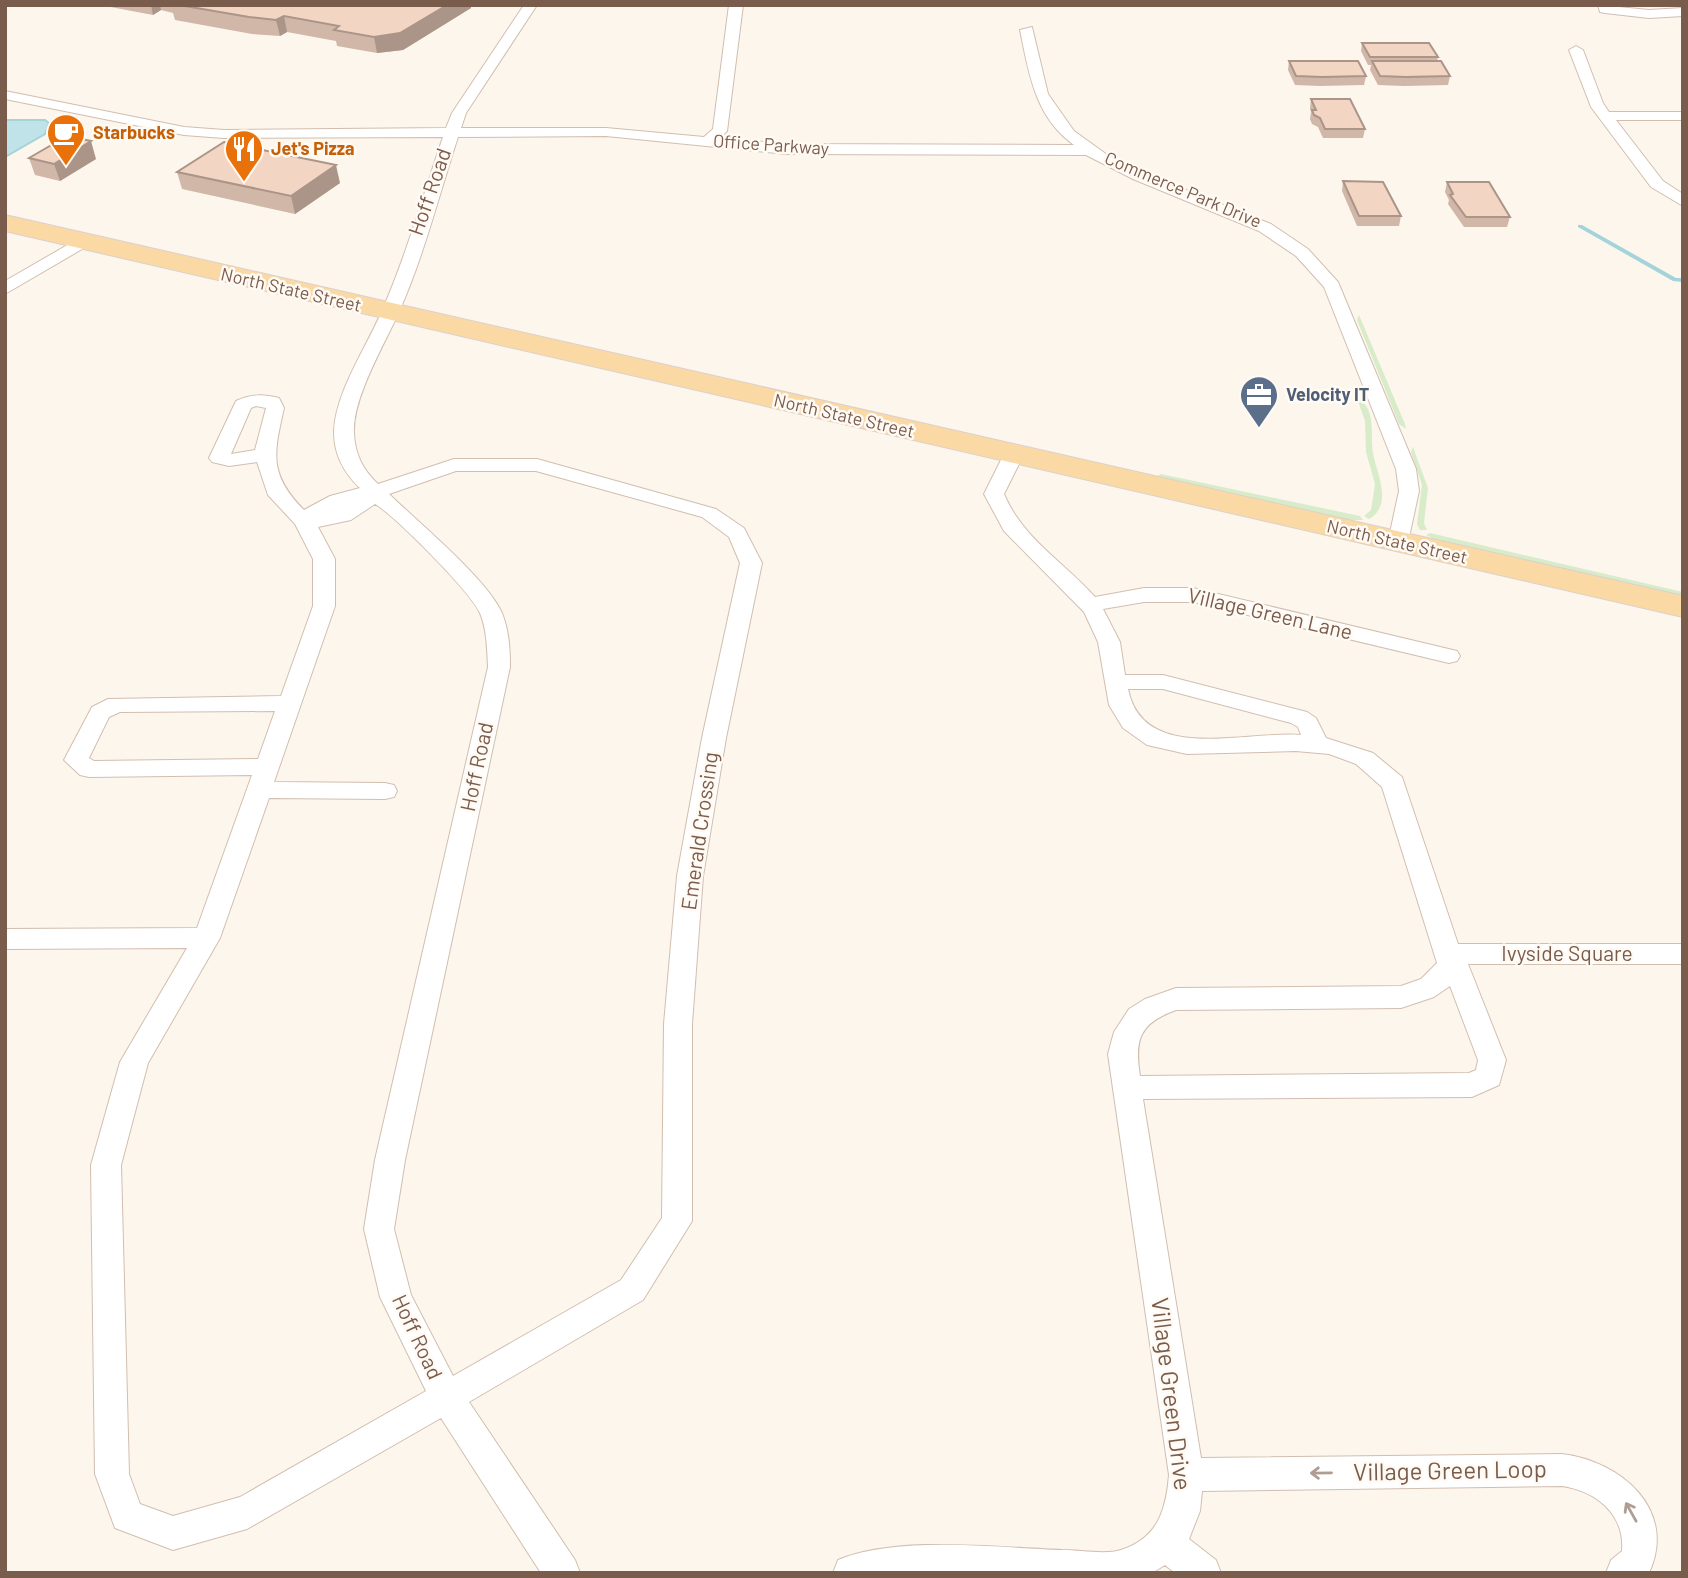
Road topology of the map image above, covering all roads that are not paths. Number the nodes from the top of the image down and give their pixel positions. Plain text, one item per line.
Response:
1 (531, 5) edge
2 (736, 5) edge
3 (1605, 7) edge
4 (1683, 12) edge
5 (1027, 30) dead end
6 (1576, 50) dead end
7 (5, 95) edge
8 (1605, 116) junction
9 (1683, 116) edge
10 (450, 133) junction
11 (708, 141) junction
12 (1091, 150) junction
13 (1683, 201) edge
14 (5, 223) edge
15 (83, 242) junction
16 (5, 289) edge
17 (390, 313) junction
18 (1013, 454) junction
19 (264, 455) dead end
20 (375, 492) junction
21 (304, 521) junction
22 (1398, 542) junction
23 (1090, 605) junction
24 (1683, 607) edge
25 (1449, 656) dead end
26 (1116, 682) junction
27 (290, 703) junction
28 (1317, 744) junction
29 (263, 779) junction
30 (385, 791) dead end
31 (207, 938) junction
32 (5, 939) edge
33 (1451, 954) junction
34 (1683, 954) edge
35 (1128, 1088) junction
36 (447, 1398) junction
37 (1186, 1475) junction
38 (1166, 1543) junction
39 (562, 1573) edge
40 (851, 1573) edge
41 (1203, 1573) edge
42 (1624, 1573) edge

1 - 10 street, Hoff Road
2 - 11 street
3 - 4 street
5 - 12 street, Commerce Park Drive
6 - 8 street
7 - 10 street, Office Parkway
8 - 9 street
8 - 13 street
10 - 11 street, Office Parkway
10 - 17 street, Hoff Road
11 - 12 street, Office Parkway
12 - 22 street, Commerce Park Drive
14 - 15 main road, North State Street
15 - 16 street
15 - 17 main road, North State Street
17 - 18 main road, North State Street
17 - 20 street, Hoff Road
18 - 22 main road, North State Street
18 - 23 street
19 - 21 street
20 - 21 street, Emerald Crossing
20 - 36 street, Hoff Road
20 - 36 street, Emerald Crossing
21 - 27 street
22 - 24 main road, North State Street
23 - 25 street, Village Green Lane
23 - 26 street
26 - 28 street
26 - 28 street
27 - 29 street
27 - 29 street
28 - 33 street
29 - 30 street
29 - 31 street
31 - 32 street
31 - 36 street, Emerald Crossing
33 - 34 street, Ivyside Square
33 - 35 street, Village Green Drive
33 - 35 street
35 - 37 street, Village Green Drive
36 - 39 street, Hoff Road
37 - 38 street, Village Green Drive
42 -> 37 street, Village Green Loop
38 - 40 street, Village Green Drive
38 - 41 street

